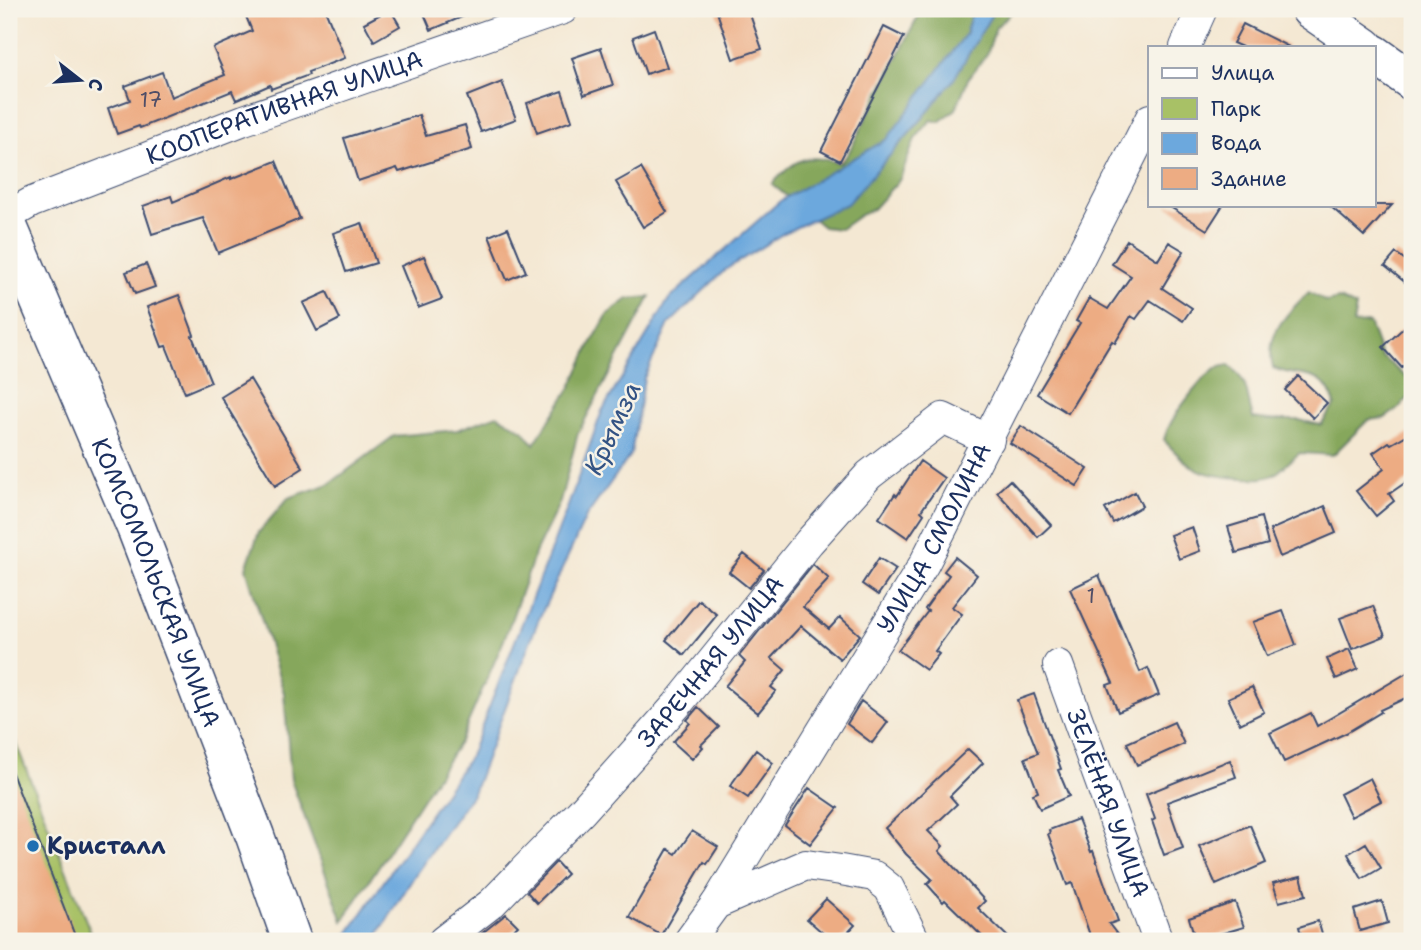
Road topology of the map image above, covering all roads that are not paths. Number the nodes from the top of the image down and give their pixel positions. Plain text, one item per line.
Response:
1 (563, 9) edge
2 (1202, 9) edge
3 (1310, 9) edge
4 (1185, 46) edge
5 (1363, 46) edge
6 (1376, 55) edge
7 (1412, 81) edge
8 (1148, 123) edge
9 (9, 215) edge
10 (9, 229) edge
11 (989, 440) junction
12 (1058, 665) dead end
13 (716, 904) junction
14 (292, 941) edge
15 (443, 941) edge
16 (690, 941) edge
17 (915, 941) edge
18 (1158, 941) edge

1 - 9 street, КООПЕРАТИВНАЯ УЛИЦА
2 - 4 street
3 - 5 main road
6 - 7 main road
8 - 11 street, УЛИЦА СМОЛИНА
10 - 14 main road, КОМСОМОЛЬСКАЯ УЛИЦА
11 - 13 street, УЛИЦА СМОЛИНА
11 - 15 street, ЗАРЕЧНАЯ УЛИЦА
12 - 18 street, ЗЕЛЁНАЯ УЛИЦА
13 - 16 street, УЛИЦА СМОЛИНА
13 - 17 street

